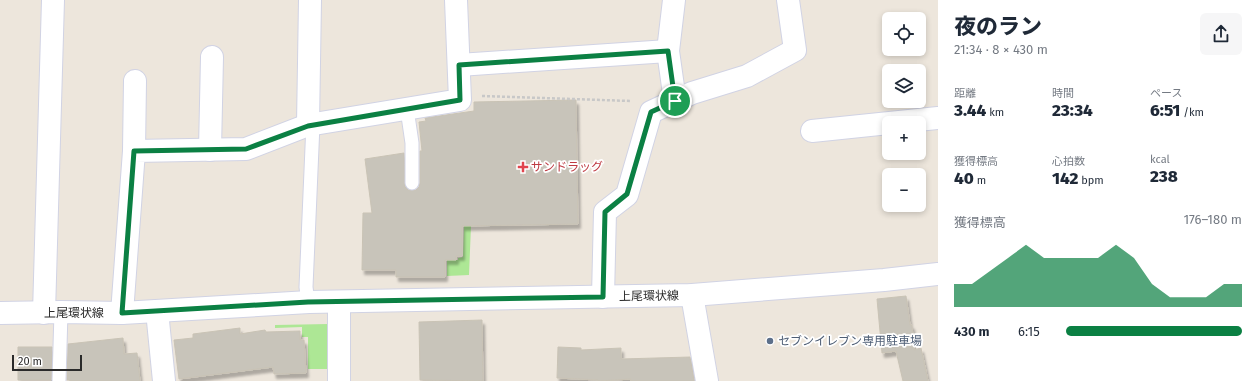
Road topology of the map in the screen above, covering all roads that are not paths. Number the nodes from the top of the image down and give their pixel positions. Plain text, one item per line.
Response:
1 (53, 0) edge
2 (310, 0) edge
3 (456, 0) edge
4 (674, 0) edge
5 (788, 0) edge
6 (668, 51) junction
7 (212, 57) dead end
8 (459, 65) junction
9 (136, 81) dead end
10 (666, 105) junction
11 (407, 109) junction
12 (938, 118) edge
13 (311, 125) junction
14 (812, 131) dead end
15 (210, 150) junction
16 (134, 151) junction
17 (412, 183) dead end
18 (938, 274) edge
19 (692, 295) junction
20 (603, 297) junction
21 (308, 302) junction
22 (339, 302) junction
23 (157, 311) junction
24 (52, 312) junction
25 (0, 313) edge
26 (122, 313) junction
27 (59, 381) edge
28 (164, 381) edge
29 (340, 381) edge
30 (707, 381) edge

1 - 24 street
2 - 13 street
3 - 8 street
4 - 6 street
5 - 10 street
6 - 8 street
6 - 10 street
7 - 15 street
8 - 11 street
9 - 16 street
10 - 20 street
11 - 13 street
11 - 17 lane
12 - 14 street
13 - 15 street
13 - 21 lane
15 - 16 street
16 - 26 street
18 - 19 street, 上尾環状線
19 - 20 street, 上尾環状線
19 - 30 street
20 - 22 street, 上尾環状線
21 - 22 street, 上尾環状線
21 - 23 street, 上尾環状線
22 - 29 street
23 - 26 street, 上尾環状線
23 - 28 street
24 - 25 street, 上尾環状線
24 - 26 street, 上尾環状線
24 - 27 lane

